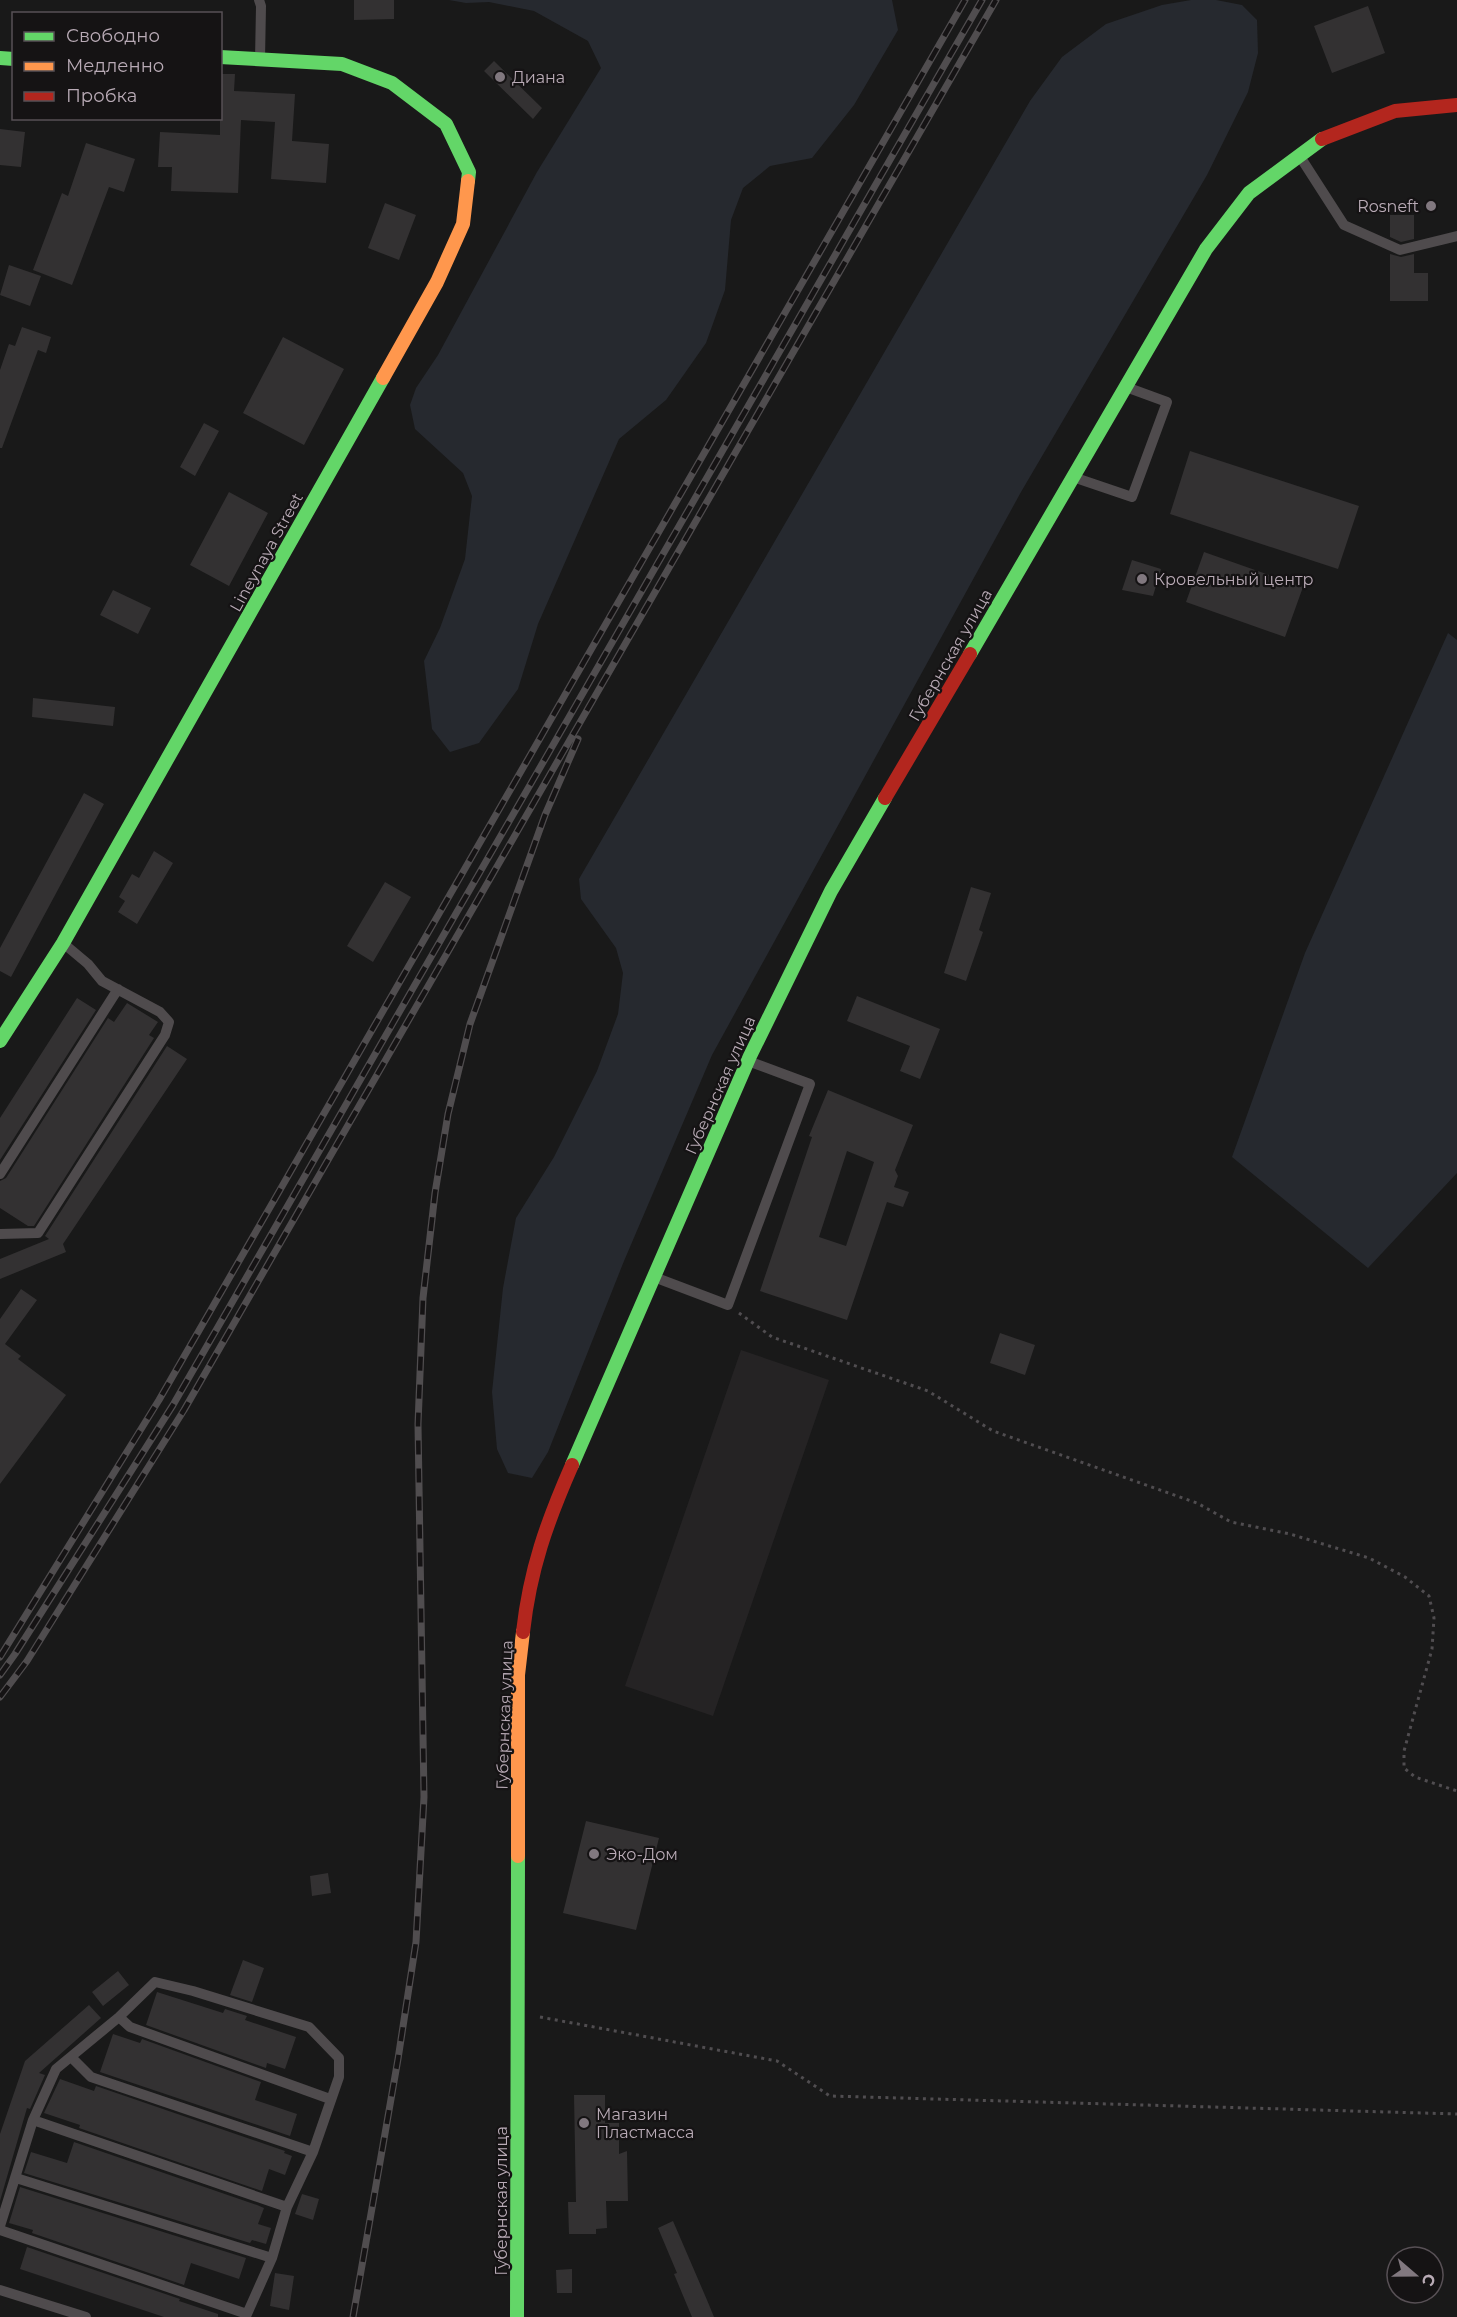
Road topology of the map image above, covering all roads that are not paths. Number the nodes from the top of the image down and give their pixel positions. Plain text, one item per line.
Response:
1 (259, 0) edge
2 (222, 57) edge
3 (260, 61) junction
4 (1457, 105) edge
5 (1299, 155) junction
6 (1457, 236) edge
7 (1126, 387) junction
8 (1073, 477) junction
9 (63, 943) junction
10 (118, 989) junction
11 (0, 1041) edge
12 (748, 1061) junction
13 (0, 1174) edge
14 (0, 1233) edge
15 (654, 1277) junction
16 (119, 2017) junction
17 (71, 2057) junction
18 (330, 2099) junction
19 (33, 2120) junction
20 (313, 2152) junction
21 (16, 2178) junction
22 (287, 2207) junction
23 (0, 2228) edge
24 (272, 2258) junction
25 (0, 2290) edge
26 (86, 2317) edge
27 (517, 2317) edge

1 - 3 lane
2 - 3 main road, Lineynaya Street
3 - 9 main road, Lineynaya Street
4 - 5 main road, Губернская улица
5 - 6 lane
5 - 7 main road, Губернская улица
7 - 8 main road, Губернская улица
7 - 8 lane
8 - 12 main road, Губернская улица
9 - 10 lane
9 - 11 main road, Lineynaya Street
10 - 13 lane
10 - 14 lane
12 - 15 main road, Губернская улица
12 - 15 lane
15 - 27 main road, Губернская улица
16 - 17 lane
16 - 18 lane
16 - 18 lane
17 - 19 lane
17 - 20 lane
18 - 20 lane
19 - 21 lane
19 - 22 lane
20 - 22 lane
21 - 23 lane
21 - 24 lane
22 - 24 lane
23 - 24 lane
25 - 26 lane

